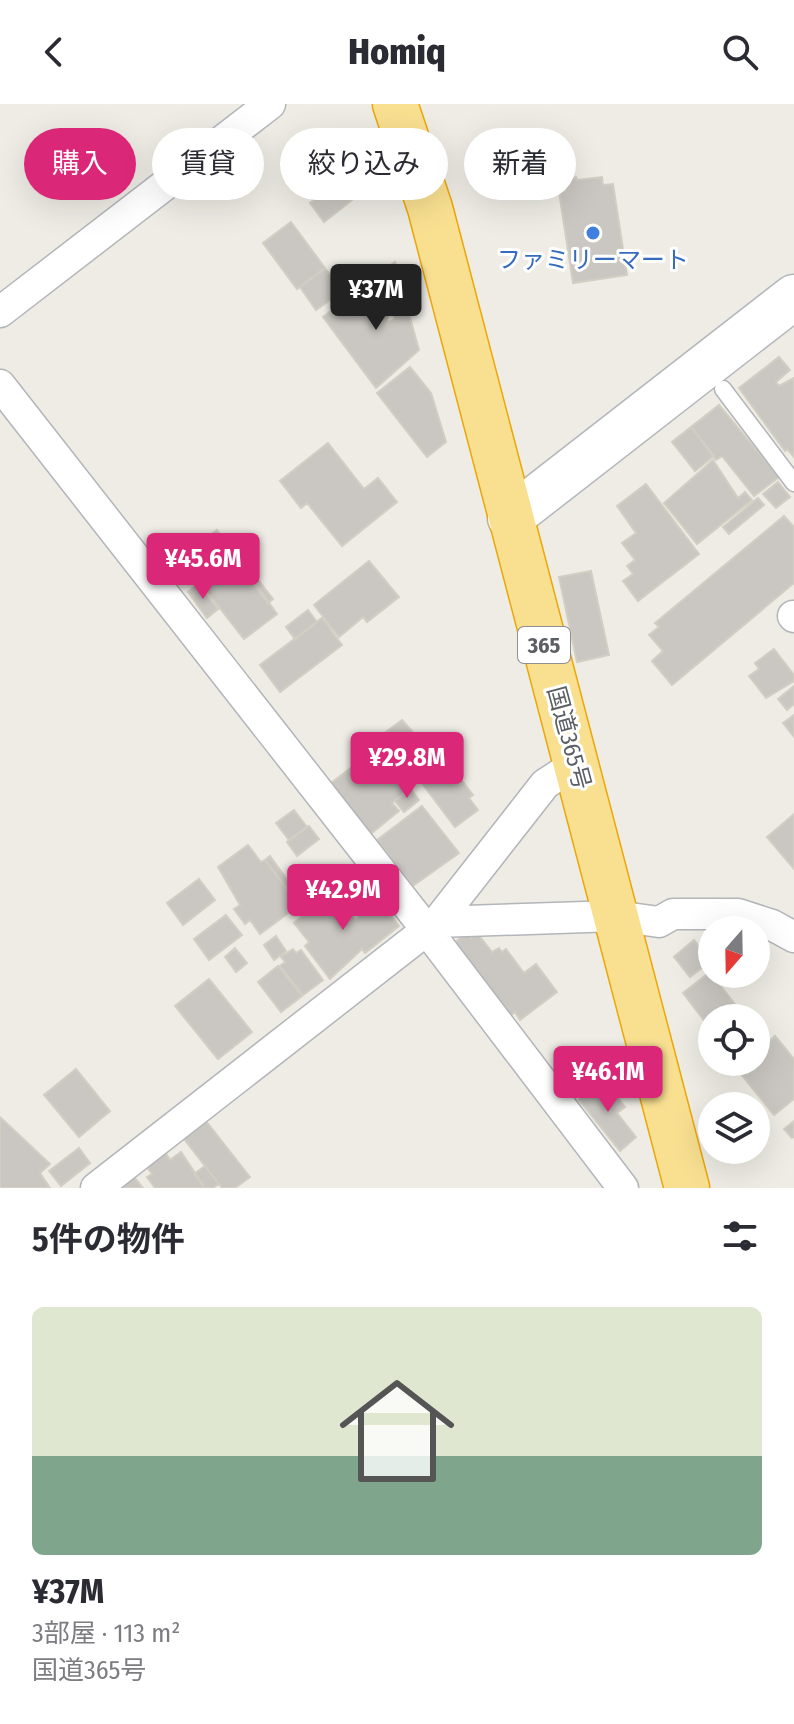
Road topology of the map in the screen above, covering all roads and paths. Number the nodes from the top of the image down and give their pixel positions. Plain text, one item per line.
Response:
1 (270, 104) edge
2 (395, 104) edge
3 (794, 297) edge
4 (0, 312) edge
5 (0, 385) edge
6 (723, 389) dead end
7 (794, 483) edge
8 (510, 518) junction
9 (576, 764) junction
10 (616, 916) junction
11 (432, 925) junction
12 (787, 925) edge
13 (96, 1188) edge
14 (623, 1188) edge
15 (687, 1188) edge

1 - 4 street
2 - 8 highway, 国道365号 / 365
3 - 8 street
5 - 11 street
6 - 7 lane
8 - 9 highway, 国道365号 / 365
9 - 10 highway, 国道365号 / 365
9 - 11 street
10 - 11 street
10 - 12 street
10 - 15 highway, 国道365号 / 365
11 - 13 street
11 - 14 street

